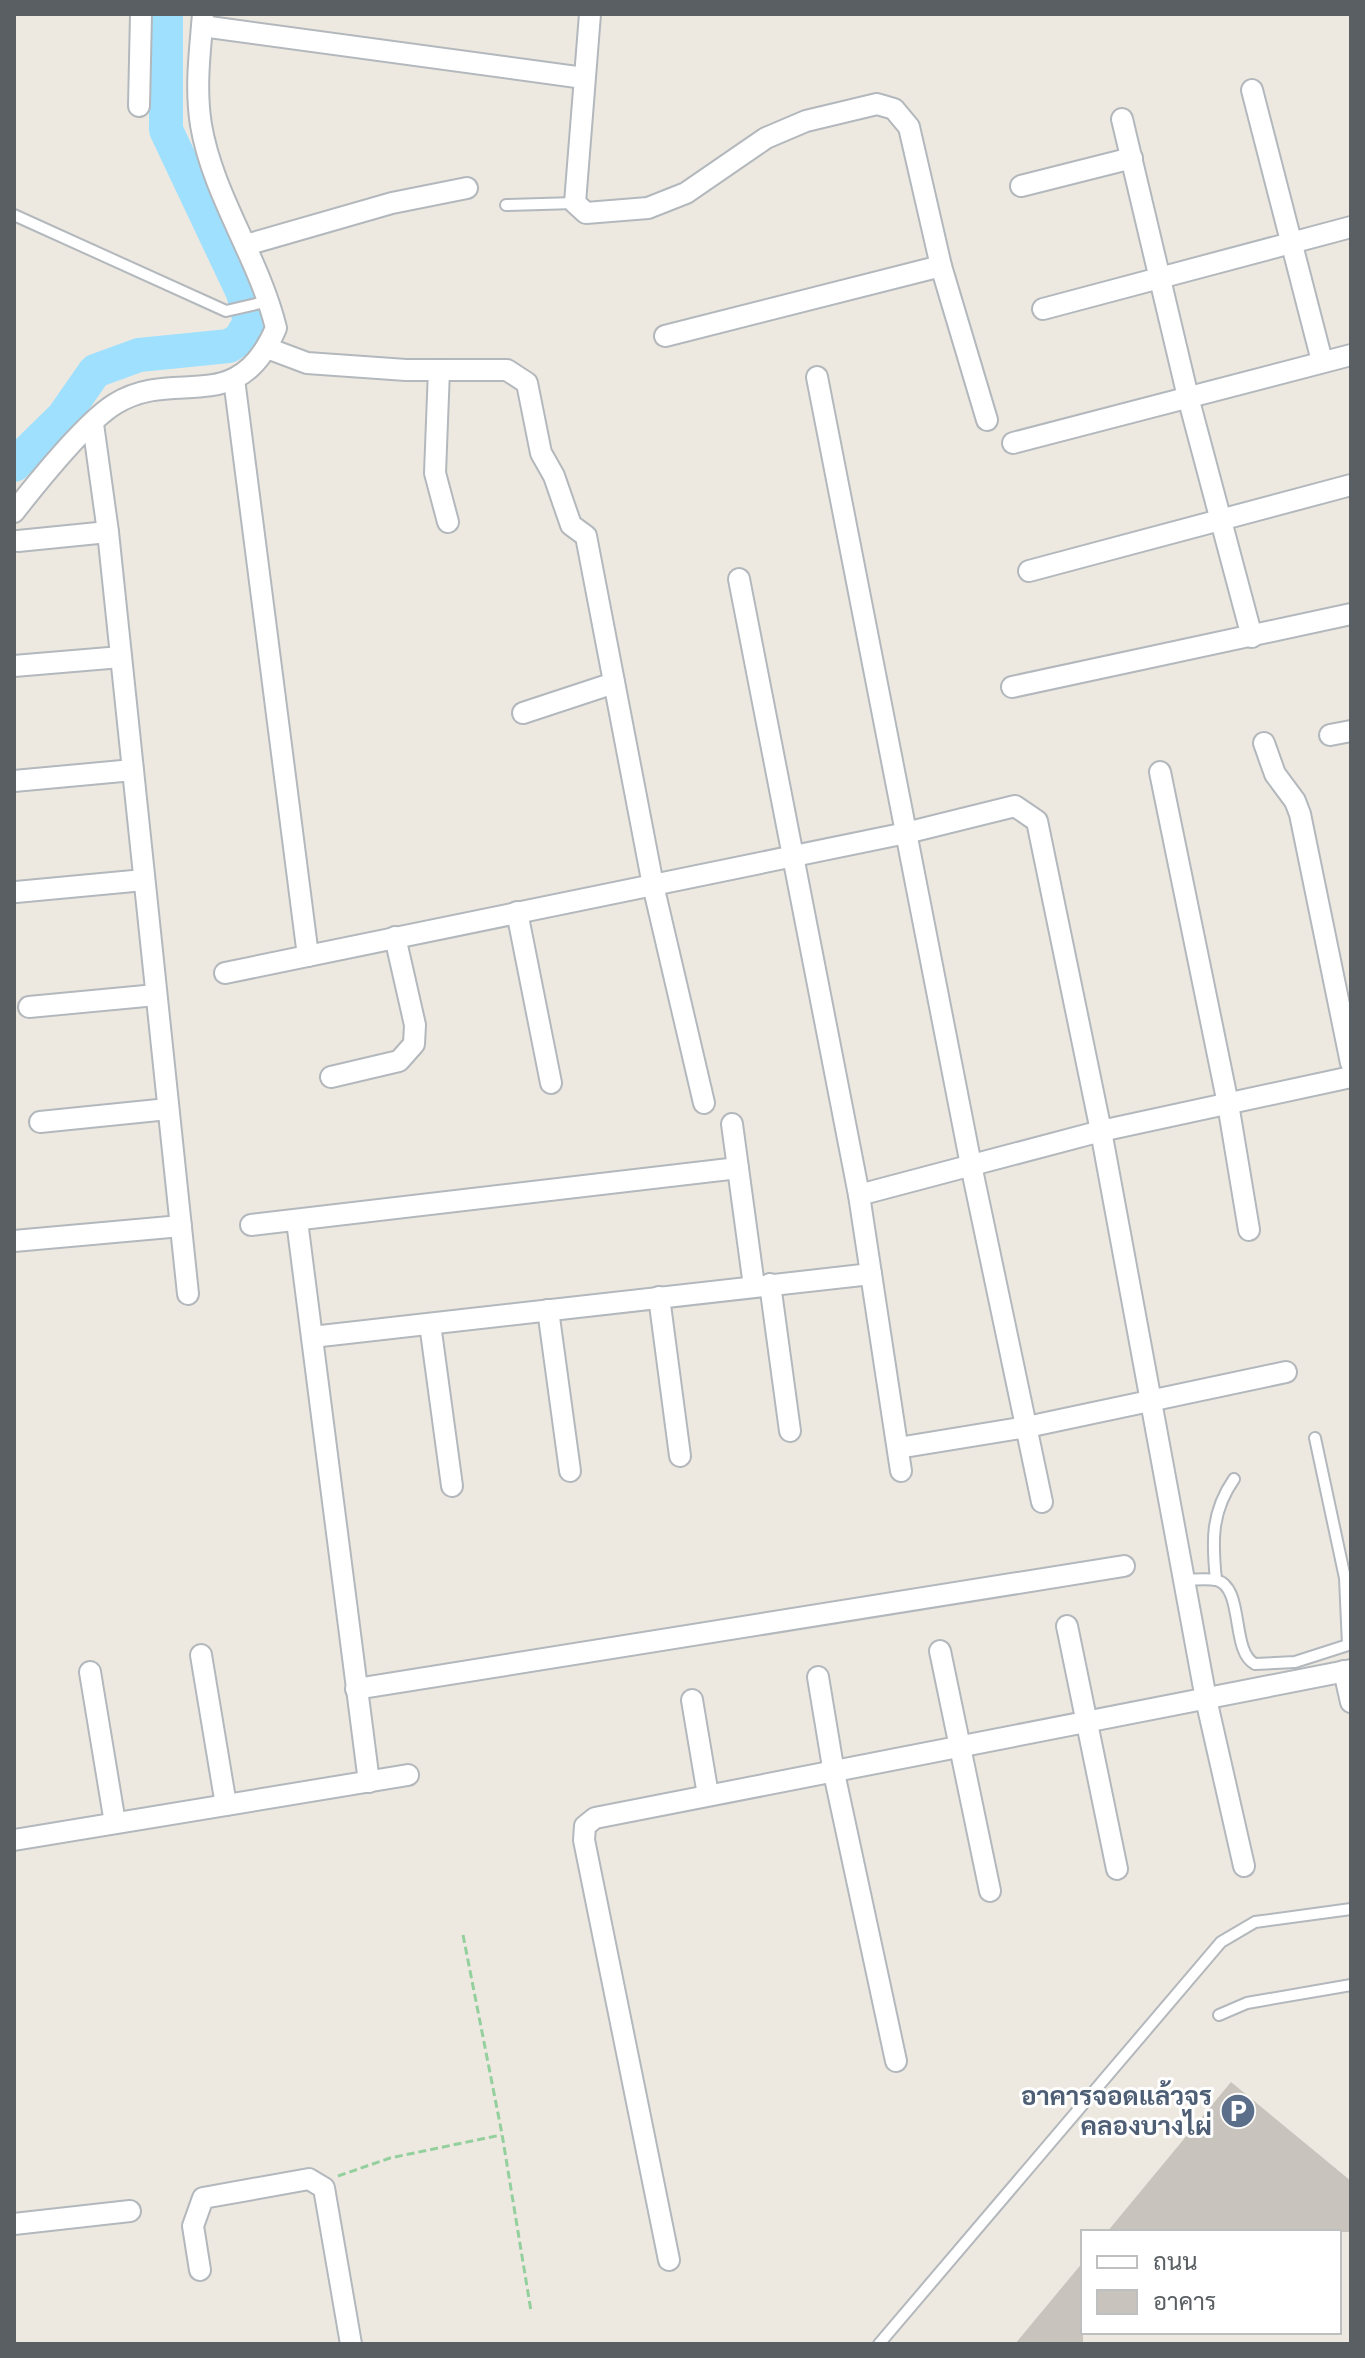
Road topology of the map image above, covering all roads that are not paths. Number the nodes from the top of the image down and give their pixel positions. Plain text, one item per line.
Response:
1 (141, 14) edge
2 (590, 14) edge
3 (203, 20) edge
4 (584, 78) junction
5 (1252, 90) dead end
6 (139, 106) dead end
7 (1122, 119) dead end
8 (1132, 158) junction
9 (1021, 186) dead end
10 (467, 188) dead end
11 (575, 203) junction
12 (506, 205) dead end
13 (14, 215) edge
14 (1351, 227) edge
15 (1292, 243) junction
16 (246, 245) junction
17 (941, 266) junction
18 (1160, 278) junction
19 (266, 302) junction
20 (1043, 309) dead end
21 (665, 336) dead end
22 (267, 348) junction
23 (1351, 355) edge
24 (1322, 361) junction
25 (439, 370) junction
26 (817, 377) dead end
27 (234, 379) junction
28 (1188, 397) junction
29 (987, 420) dead end
30 (93, 424) junction
31 (1013, 443) dead end
32 (1351, 485) edge
33 (14, 512) edge
34 (1220, 520) junction
35 (448, 522) dead end
36 (108, 532) junction
37 (18, 541) dead end
38 (1029, 571) dead end
39 (739, 579) dead end
40 (1351, 614) edge
41 (1252, 637) junction
42 (121, 657) junction
43 (14, 666) edge
44 (614, 683) junction
45 (1012, 687) dead end
46 (523, 713) dead end
47 (1351, 731) edge
48 (1330, 735) dead end
49 (1264, 743) dead end
50 (133, 770) junction
51 (1160, 772) dead end
52 (14, 781) edge
53 (906, 833) junction
54 (791, 855) junction
55 (144, 880) junction
56 (653, 885) junction
57 (16, 892) dead end
58 (517, 912) junction
59 (395, 937) junction
60 (308, 956) junction
61 (225, 973) dead end
62 (156, 995) junction
63 (29, 1007) dead end
64 (1351, 1063) edge
65 (331, 1077) dead end
66 (1351, 1077) edge
67 (551, 1083) dead end
68 (704, 1103) dead end
69 (1228, 1104) junction
70 (168, 1109) junction
71 (40, 1122) dead end
72 (732, 1124) dead end
73 (1101, 1131) junction
74 (971, 1165) junction
75 (738, 1168) junction
76 (859, 1195) junction
77 (297, 1221) junction
78 (251, 1225) dead end
79 (181, 1226) junction
80 (1249, 1230) dead end
81 (14, 1241) edge
82 (871, 1274) junction
83 (762, 1285) junction
84 (188, 1294) dead end
85 (659, 1297) junction
86 (548, 1310) junction
87 (430, 1324) junction
88 (312, 1337) junction
89 (1286, 1372) dead end
90 (1149, 1402) junction
91 (1027, 1427) junction
92 (790, 1431) dead end
93 (1315, 1438) dead end
94 (898, 1448) junction
95 (680, 1456) dead end
96 (570, 1471) dead end
97 (901, 1471) dead end
98 (1234, 1479) dead end
99 (452, 1486) dead end
100 (1042, 1502) dead end
101 (1124, 1566) dead end
102 (1184, 1580) junction
103 (1216, 1580) junction
104 (1067, 1626) dead end
105 (940, 1651) dead end
106 (201, 1655) dead end
107 (1348, 1670) edge
108 (90, 1672) dead end
109 (818, 1677) dead end
110 (356, 1689) junction
111 (1206, 1699) junction
112 (692, 1700) dead end
113 (1351, 1702) edge
114 (1085, 1723) junction
115 (958, 1749) junction
116 (834, 1773) junction
117 (408, 1775) dead end
118 (369, 1782) junction
119 (708, 1795) junction
120 (226, 1805) junction
121 (115, 1823) junction
122 (14, 1840) edge
123 (1244, 1866) dead end
124 (1117, 1869) dead end
125 (990, 1891) dead end
126 (1351, 1909) edge
127 (1351, 1985) edge
128 (1219, 2015) dead end
129 (896, 2061) dead end
130 (130, 2211) dead end
131 (14, 2224) edge
132 (669, 2260) dead end
133 (200, 2270) dead end
134 (351, 2344) edge
135 (879, 2344) edge

1 - 6 street
2 - 4 street
3 - 4 street
3 - 16 street
4 - 11 street
5 - 15 street
7 - 8 street
8 - 9 street
8 - 18 street
10 - 16 street
11 - 12 lane
11 - 17 street
13 - 19 lane
14 - 15 street
15 - 18 street
15 - 24 street
16 - 19 street
17 - 21 street
17 - 29 street
18 - 20 street
18 - 28 street
19 - 22 street
22 - 25 street
22 - 27 street
23 - 24 street
24 - 28 street
25 - 35 street
25 - 44 street
26 - 53 street
27 - 30 street
27 - 60 street
28 - 31 street
28 - 34 street
30 - 33 street
30 - 36 street
32 - 34 street
34 - 38 street
34 - 41 street
36 - 37 street
36 - 42 street
39 - 54 street
40 - 41 street
41 - 45 street
42 - 43 street
42 - 50 street
44 - 46 street
44 - 56 street
47 - 48 street
49 - 64 street
50 - 52 street
50 - 55 street
51 - 69 street
53 - 54 street
53 - 73 street
53 - 74 street
54 - 56 street
54 - 76 street
55 - 57 street
55 - 62 street
56 - 58 street
56 - 68 street
58 - 59 street
58 - 67 street
59 - 60 street
59 - 65 street
60 - 61 street
62 - 63 street
62 - 70 street
66 - 69 street
69 - 73 street
69 - 80 street
70 - 71 street
70 - 79 street
72 - 75 street
73 - 74 street
73 - 90 street
74 - 76 street
74 - 91 street
75 - 77 street
75 - 83 street
76 - 82 street
77 - 78 street
77 - 88 street
79 - 81 street
79 - 84 street
82 - 83 street
82 - 94 street
83 - 85 street
83 - 92 street
85 - 86 street
85 - 95 street
86 - 87 street
86 - 96 street
87 - 88 street
87 - 99 street
88 - 110 street
89 - 90 street
90 - 91 street
90 - 102 street
91 - 94 street
91 - 100 street
93 - 103 lane
94 - 97 street
98 - 103 lane
101 - 110 street
102 - 103 lane
102 - 111 street
104 - 114 street
105 - 115 street
106 - 120 street
107 - 111 street
107 - 113 street
108 - 121 street
109 - 116 street
110 - 118 street
111 - 114 street
111 - 123 street
112 - 119 street
114 - 115 street
114 - 124 street
115 - 116 street
115 - 125 street
116 - 119 street
116 - 129 street
117 - 118 street
118 - 120 street
119 - 132 street
120 - 121 street
121 - 122 street
126 - 135 lane
127 - 128 lane
130 - 131 street
133 - 134 street

